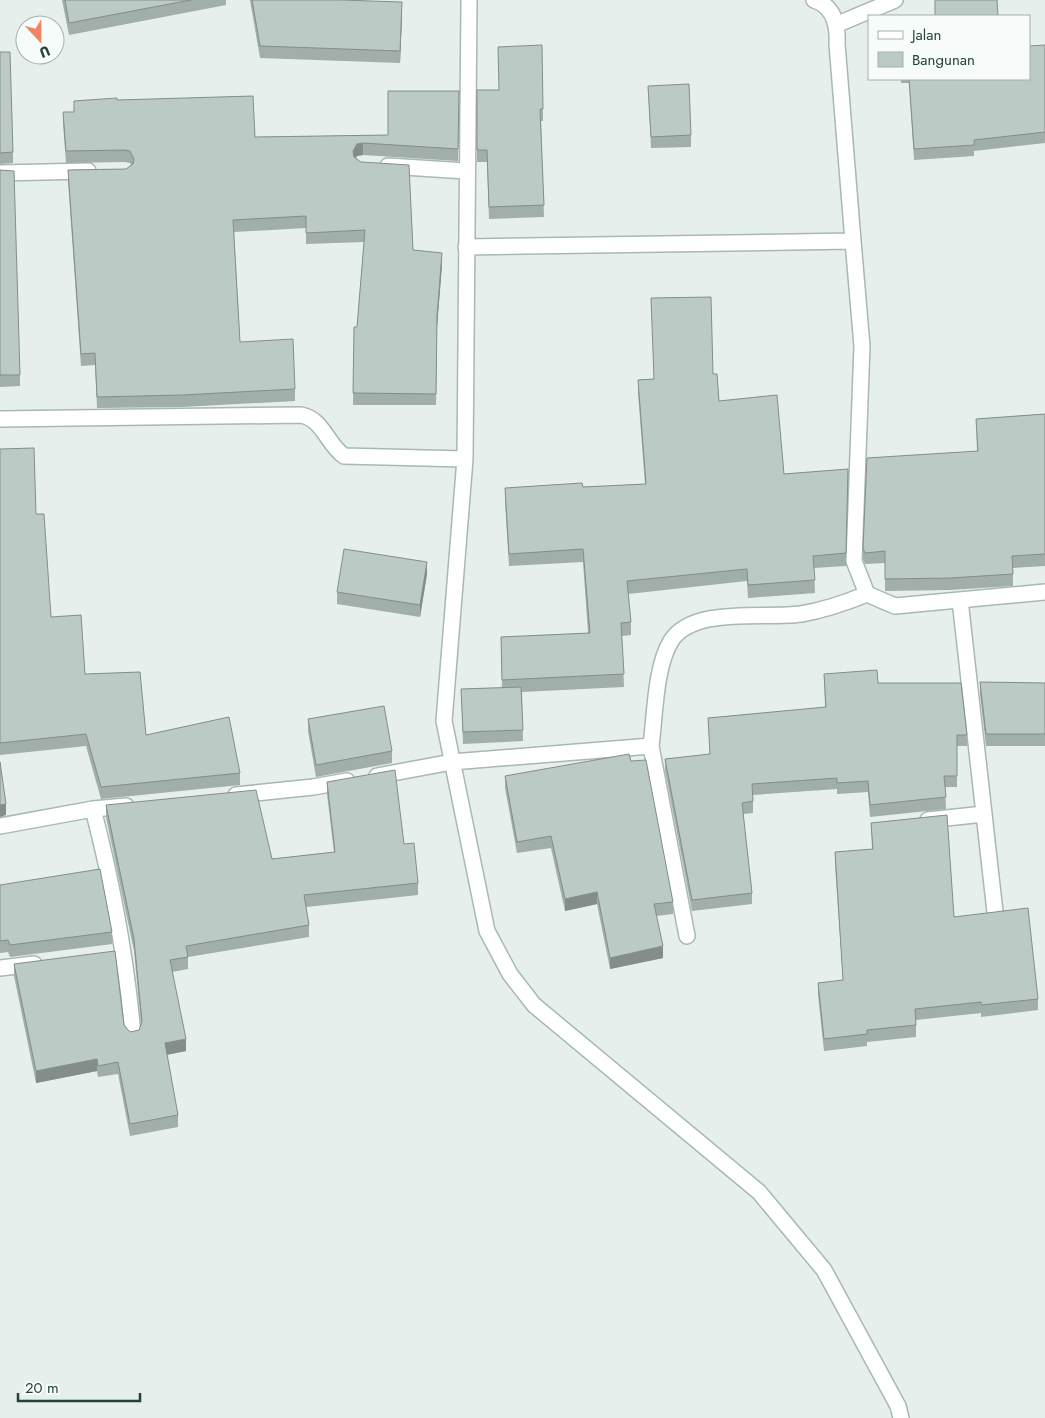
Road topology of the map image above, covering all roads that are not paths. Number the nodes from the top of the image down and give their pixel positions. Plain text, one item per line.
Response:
1 (469, 0) edge
2 (814, 0) edge
3 (895, 0) edge
4 (838, 24) junction
5 (371, 165) edge
6 (106, 171) edge
7 (466, 171) junction
8 (0, 173) edge
9 (853, 242) junction
10 (466, 247) junction
11 (0, 419) edge
12 (465, 459) junction
13 (1045, 592) edge
14 (867, 594) junction
15 (960, 600) junction
16 (652, 746) junction
17 (452, 762) junction
18 (217, 797) edge
19 (141, 804) edge
20 (93, 809) junction
21 (984, 814) junction
22 (917, 821) edge
23 (0, 826) edge
24 (995, 912) edge
25 (687, 936) dead end
26 (125, 952) junction
27 (106, 955) edge
28 (48, 962) edge
29 (0, 968) edge
30 (133, 1035) edge
31 (901, 1418) edge

1 - 7 street
2 - 4 street
3 - 4 street
4 - 9 street
5 - 7 street
6 - 8 street
7 - 10 street
9 - 10 street
9 - 14 street
10 - 12 street
11 - 12 street
12 - 17 street
13 - 15 street
14 - 15 street
14 - 16 street
15 - 21 street
16 - 17 street
16 - 25 street
17 - 18 street
17 - 31 street
19 - 20 street
20 - 23 street
20 - 26 street
21 - 22 street
21 - 24 street
26 - 27 street
26 - 30 street
28 - 29 street

